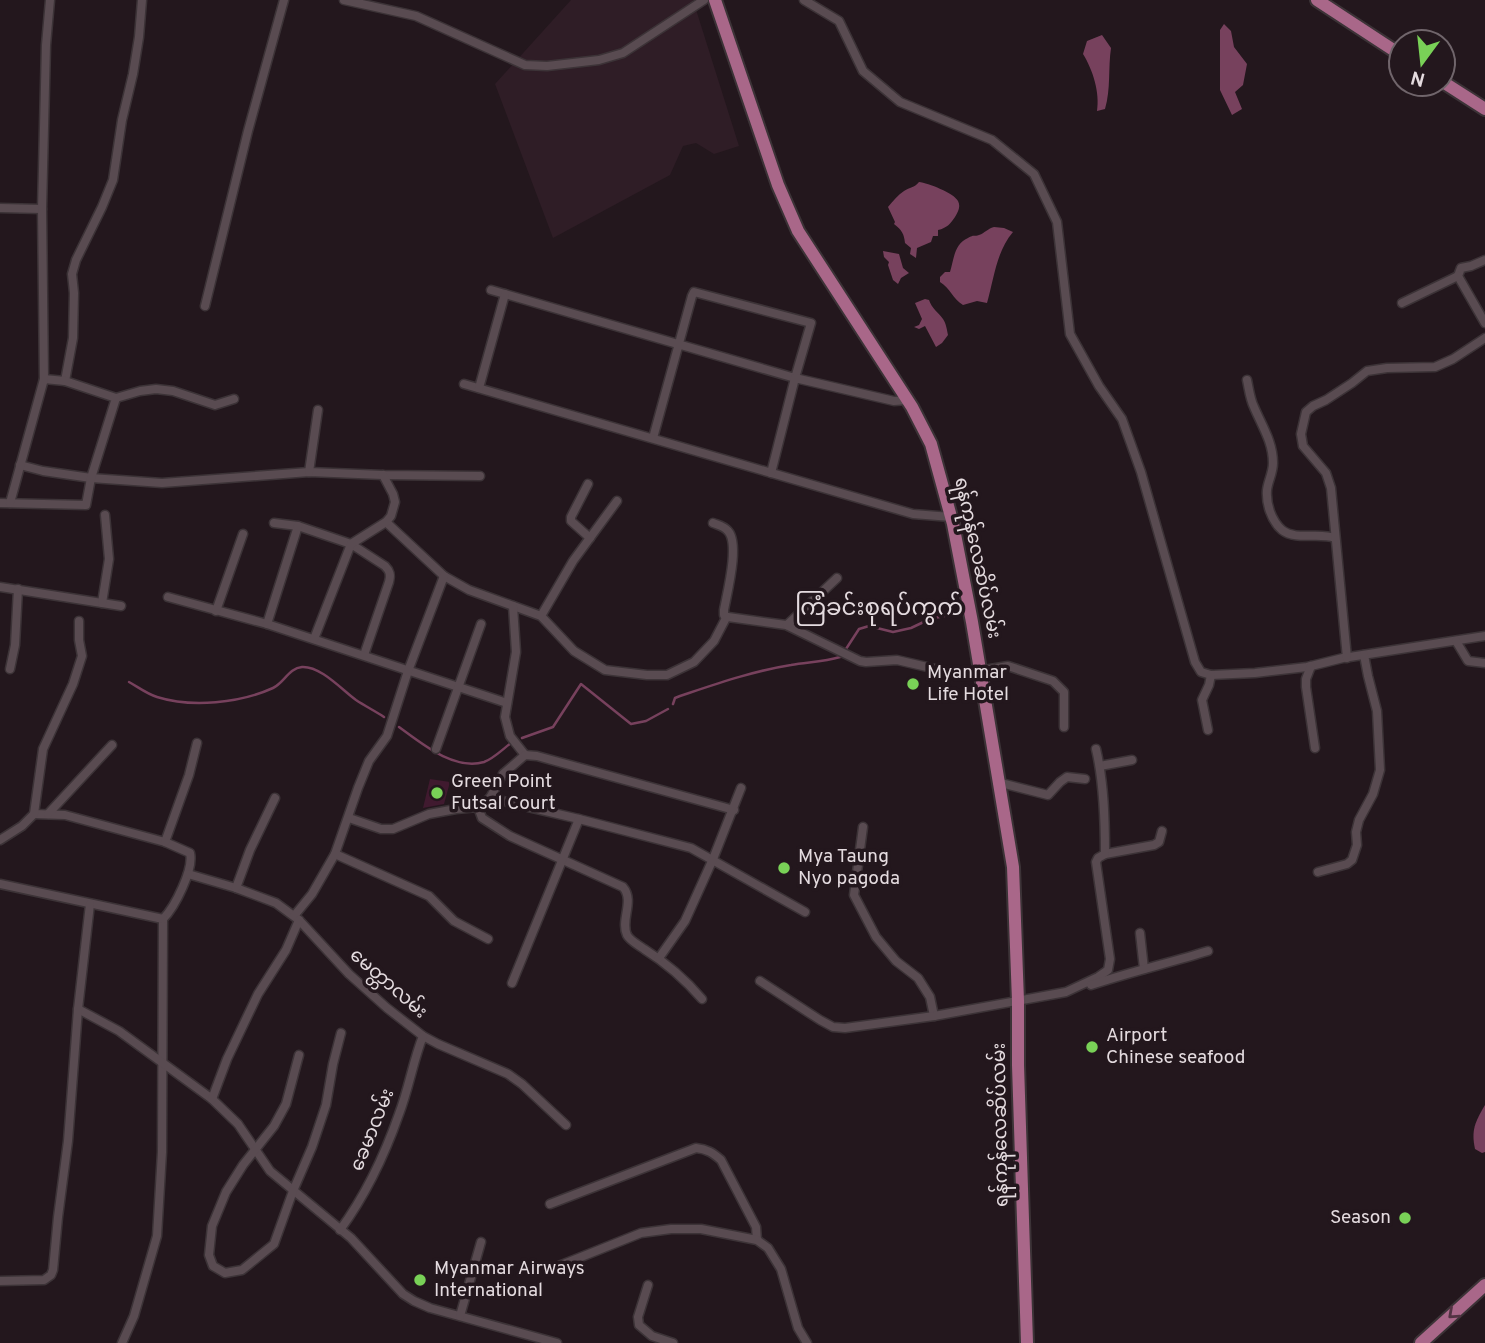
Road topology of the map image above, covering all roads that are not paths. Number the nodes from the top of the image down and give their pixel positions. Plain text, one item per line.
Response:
1 (50, 0) edge
2 (142, 0) edge
3 (284, 0) edge
4 (344, 0) edge
5 (704, 0) edge
6 (715, 0) edge
7 (804, 0) edge
8 (1317, 0) edge
9 (1387, 46) edge
10 (1457, 91) edge
11 (1485, 109) edge
12 (0, 208) edge
13 (42, 208) junction
14 (1485, 260) edge
15 (1458, 276) junction
16 (491, 290) dead end
17 (505, 294) junction
18 (1402, 303) dead end
19 (205, 306) dead end
20 (1485, 323) edge
21 (1485, 338) edge
22 (679, 344) junction
23 (795, 378) junction
24 (44, 379) junction
25 (1247, 380) dead end
26 (65, 381) junction
27 (464, 384) dead end
28 (479, 388) junction
29 (116, 398) junction
30 (234, 399) dead end
31 (908, 400) junction
32 (318, 410) dead end
33 (653, 438) junction
34 (20, 466) junction
35 (309, 472) junction
36 (772, 473) junction
37 (383, 475) junction
38 (480, 476) dead end
39 (91, 478) junction
40 (588, 484) dead end
41 (617, 501) dead end
42 (0, 503) edge
43 (10, 503) junction
44 (105, 515) dead end
45 (951, 517) junction
46 (386, 522) junction
47 (274, 523) dead end
48 (713, 523) dead end
49 (298, 526) junction
50 (243, 534) dead end
51 (590, 538) junction
52 (1335, 538) junction
53 (351, 544) junction
54 (444, 576) junction
55 (837, 578) dead end
56 (0, 587) edge
57 (18, 589) junction
58 (168, 597) dead end
59 (102, 603) junction
60 (121, 606) dead end
61 (513, 606) junction
62 (216, 611) junction
63 (541, 616) junction
64 (726, 618) junction
65 (79, 621) dead end
66 (267, 624) junction
67 (481, 624) dead end
68 (787, 625) junction
69 (1485, 636) edge
70 (314, 639) junction
71 (1456, 641) junction
72 (364, 655) junction
73 (1364, 655) junction
74 (1347, 658) junction
75 (1485, 663) edge
76 (1311, 666) junction
77 (10, 669) dead end
78 (408, 671) junction
79 (979, 671) junction
80 (1211, 675) junction
81 (459, 686) junction
82 (507, 702) junction
83 (1064, 727) dead end
84 (1208, 730) dead end
85 (197, 743) dead end
86 (112, 745) dead end
87 (1096, 748) dead end
88 (1315, 748) dead end
89 (436, 749) dead end
90 (525, 755) junction
91 (1132, 760) dead end
92 (1100, 766) junction
93 (1085, 779) dead end
94 (997, 782) junction
95 (741, 788) dead end
96 (275, 798) dead end
97 (490, 798) junction
98 (478, 807) junction
99 (734, 810) junction
100 (34, 814) junction
101 (48, 814) junction
102 (349, 818) junction
103 (579, 819) junction
104 (863, 827) dead end
105 (1162, 831) dead end
106 (0, 840) edge
107 (165, 842) junction
108 (335, 854) junction
109 (1105, 854) junction
110 (713, 859) junction
111 (562, 860) junction
112 (1318, 872) dead end
113 (188, 874) junction
114 (0, 884) edge
115 (236, 888) junction
116 (90, 904) junction
117 (805, 912) dead end
118 (297, 918) junction
119 (163, 919) junction
120 (1140, 933) dead end
121 (488, 939) dead end
122 (1208, 951) dead end
123 (659, 958) junction
124 (1144, 969) junction
125 (760, 981) dead end
126 (512, 983) dead end
127 (1078, 988) junction
128 (702, 999) dead end
129 (1018, 1001) junction
130 (78, 1009) junction
131 (934, 1016) junction
132 (341, 1033) dead end
133 (423, 1036) junction
134 (299, 1055) dead end
135 (163, 1065) junction
136 (212, 1100) junction
137 (566, 1125) dead end
138 (255, 1150) junction
139 (293, 1191) junction
140 (550, 1205) dead end
141 (340, 1230) junction
142 (757, 1240) junction
143 (481, 1242) dead end
144 (556, 1267) dead end
145 (0, 1281) edge
146 (648, 1285) dead end
147 (1485, 1285) edge
148 (460, 1316) junction
149 (122, 1343) edge
150 (557, 1343) edge
151 (673, 1343) edge
152 (807, 1343) edge
153 (1027, 1343) edge
154 (1421, 1343) edge

1 - 13 street
2 - 26 street
3 - 19 street
4 - 5 street
6 - 31 main road, ရန်ကုန်လေဆိပ်လမ်း
7 - 80 street
8 - 9 main road
10 - 11 main road
12 - 13 street
13 - 24 street
14 - 15 street
15 - 18 street
15 - 20 street
16 - 17 street
17 - 22 street
17 - 28 street
21 - 52 street
22 - 23 street
22 - 23 street
22 - 33 street
23 - 31 street
23 - 36 street
24 - 26 street
24 - 34 street
25 - 52 street
26 - 29 street
27 - 28 street
28 - 33 street
29 - 30 street
29 - 39 street
31 - 45 main road, ရန်ကုန်လေဆိပ်လမ်း
32 - 35 street
33 - 36 street
34 - 39 street
34 - 43 street
35 - 37 street
35 - 39 street
36 - 45 street
37 - 38 street
37 - 46 street
39 - 43 street
40 - 51 street
41 - 51 street
42 - 43 street
44 - 59 street
45 - 79 main road, ရန်ကုန်လေဆိပ်လမ်း
46 - 53 street
46 - 54 street
47 - 49 street
48 - 64 street
49 - 53 street
49 - 66 street
50 - 62 street
51 - 63 street
52 - 74 street
53 - 70 street
53 - 72 street
54 - 61 street
54 - 78 street
55 - 68 street
56 - 57 street
57 - 59 street
57 - 77 street
58 - 62 street
59 - 60 street
61 - 63 street
61 - 82 street
62 - 66 street
63 - 64 street
64 - 68 street
65 - 100 street
66 - 70 street
67 - 81 street
68 - 79 street
69 - 71 street
70 - 72 street
71 - 73 street
71 - 75 street
72 - 78 street
73 - 74 street
73 - 112 street
74 - 76 street
76 - 80 street
76 - 88 street
78 - 81 street
78 - 102 street
79 - 83 street
79 - 94 main road, ရန်ကုန်လေဆိပ်လမ်း
80 - 84 street
81 - 82 street
81 - 89 street
82 - 90 street
85 - 107 street
86 - 101 street
87 - 92 street
90 - 97 street
90 - 99 street
91 - 92 street
92 - 109 street
93 - 94 street
94 - 129 main road, ရန်ကုန်လေဆိပ်လမ်း
95 - 99 street
96 - 115 street
97 - 98 street
97 - 103 street
98 - 102 street
98 - 111 street
99 - 110 street
100 - 101 street
100 - 106 street
101 - 107 street
102 - 108 street
103 - 110 street
103 - 111 street
104 - 131 street
105 - 109 street
107 - 113 street
108 - 118 street
108 - 121 street
109 - 127 street
110 - 117 street
110 - 123 street
111 - 123 street
111 - 126 street
113 - 115 street, မေတ္တာလမ်း
113 - 119 street
114 - 116 street
115 - 118 street, မေတ္တာလမ်း
116 - 119 street
116 - 130 street
118 - 133 street, မေတ္တာလမ်း
118 - 136 street
119 - 135 street
120 - 124 street
122 - 124 street
123 - 128 street
124 - 127 street
125 - 131 street
127 - 129 street
129 - 131 street
129 - 153 main road, ရန်ကုန်လေဆိပ်လမ်း
130 - 135 street
130 - 145 street
132 - 139 street
133 - 137 street, မေတ္တာလမ်း
133 - 141 street, ခေမာလမ်း
134 - 138 street
135 - 136 street
135 - 149 street
136 - 138 street
138 - 139 street
138 - 139 street
139 - 141 street
140 - 142 street
141 - 148 street
142 - 144 street
142 - 152 street
143 - 148 street
146 - 151 street
147 -> 154 main road
148 - 150 street

